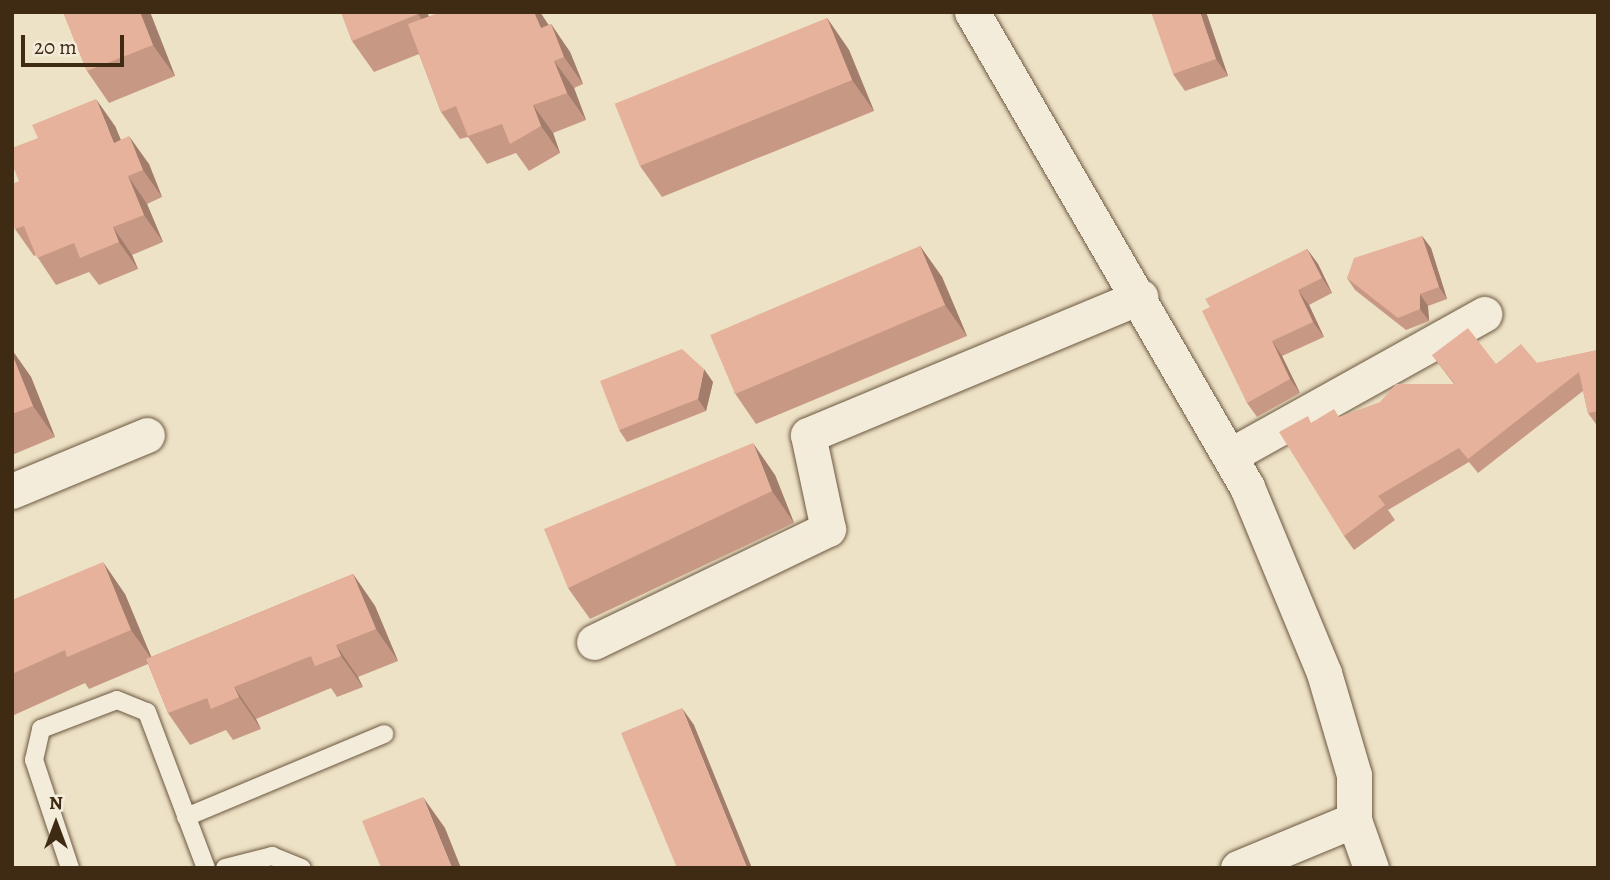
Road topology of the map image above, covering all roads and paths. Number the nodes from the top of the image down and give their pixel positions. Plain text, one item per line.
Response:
1 (972, 12) edge
2 (1140, 297) junction
3 (1484, 314) dead end
4 (147, 435) dead end
5 (1231, 455) junction
6 (12, 491) edge
7 (594, 642) dead end
8 (384, 734) dead end
9 (186, 817) junction
10 (1354, 820) junction
11 (70, 868) edge
12 (206, 868) edge
13 (225, 868) edge
14 (302, 868) edge
15 (1238, 868) edge
16 (1371, 868) edge

1 - 2 street
2 - 5 street
2 - 7 street
3 - 5 street
4 - 6 street
5 - 10 street
8 - 9 lane
9 - 11 lane
9 - 12 lane
10 - 15 street
10 - 16 street
13 - 14 lane

